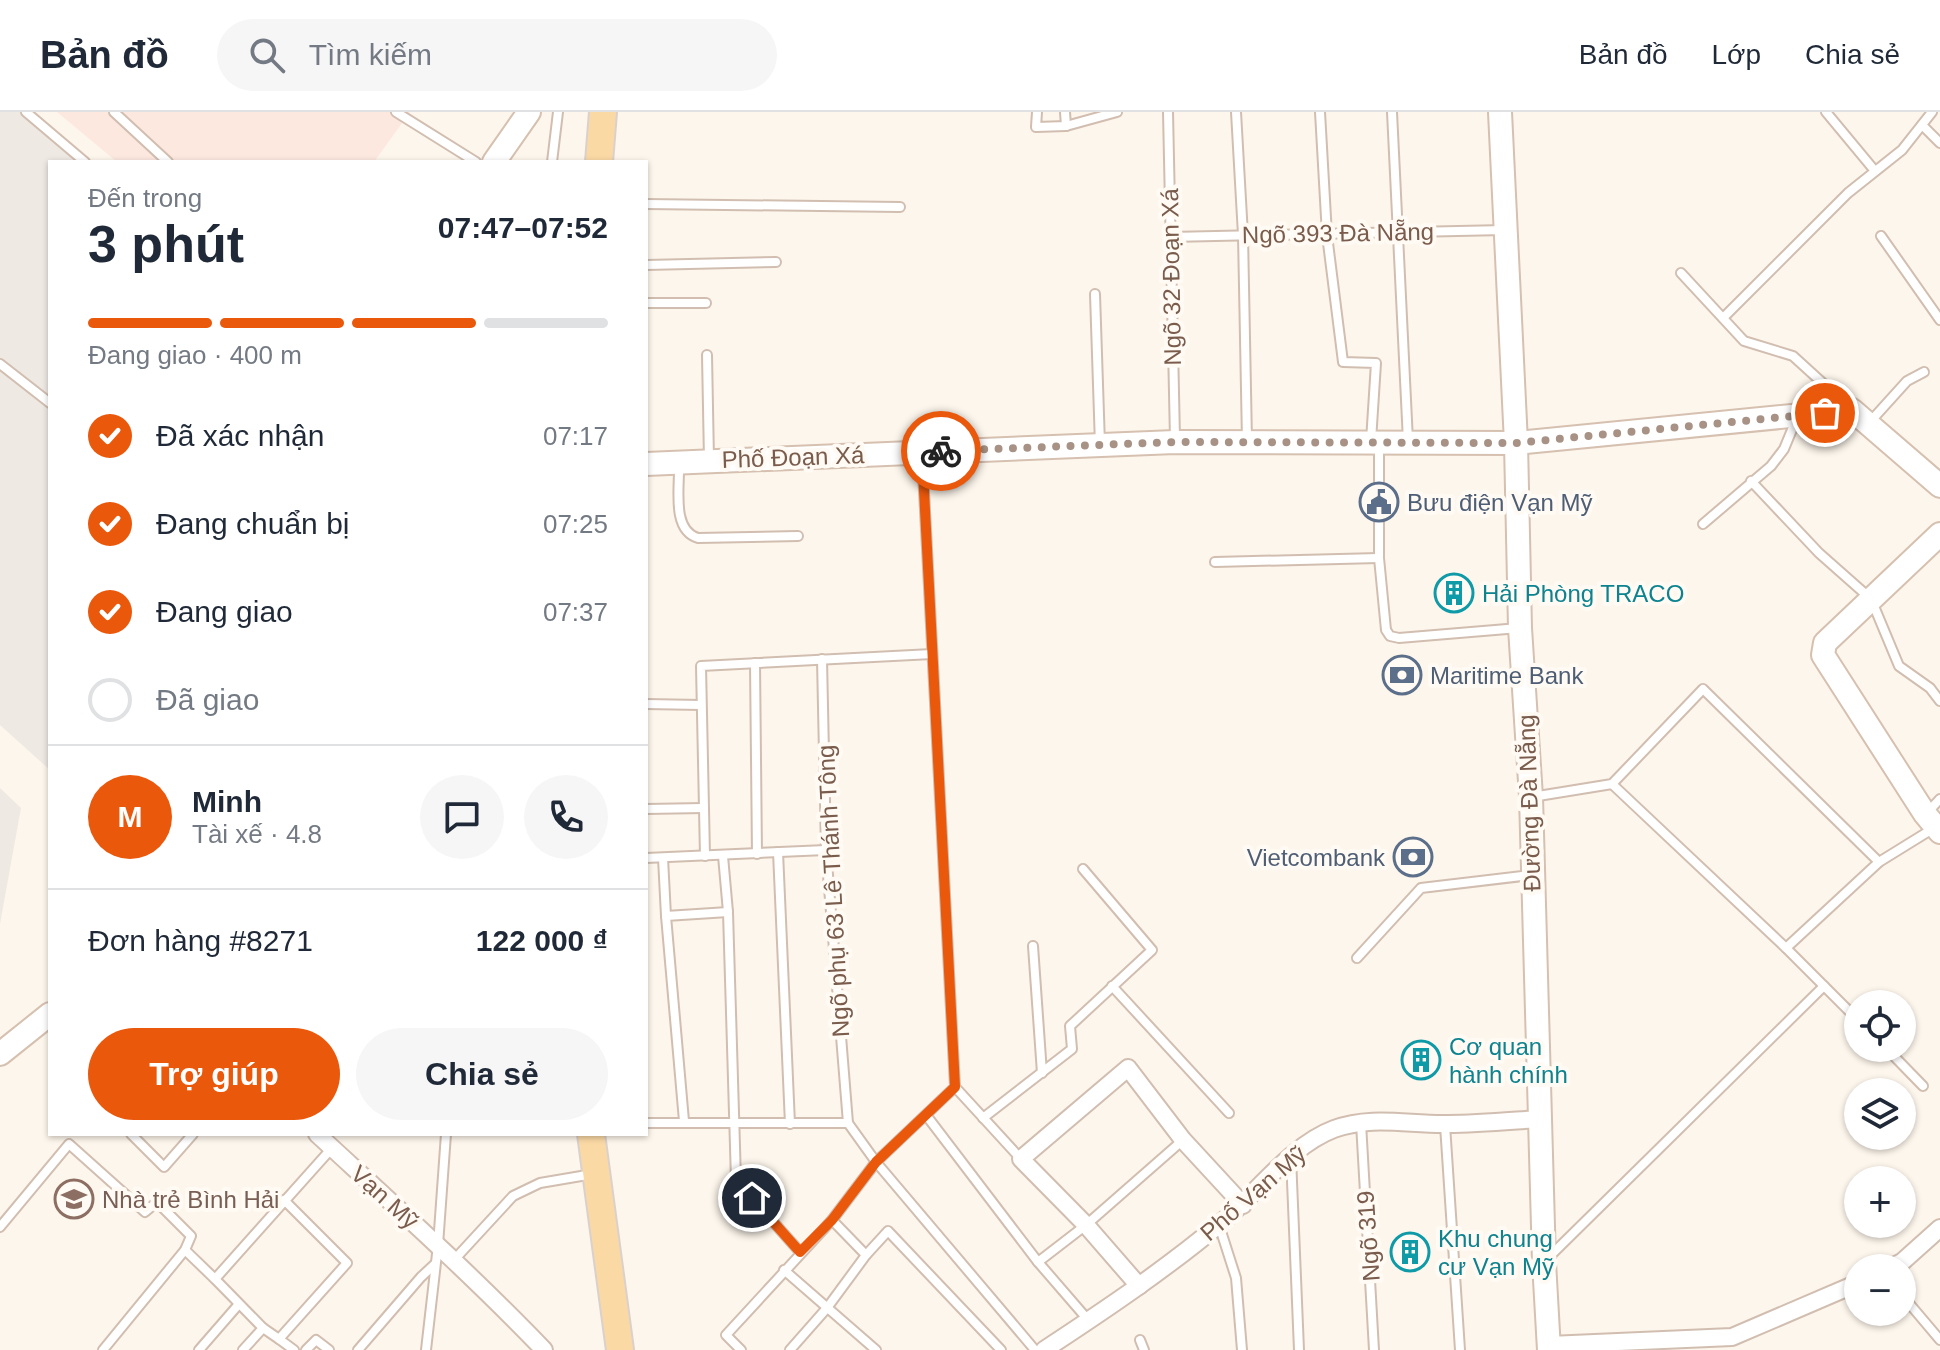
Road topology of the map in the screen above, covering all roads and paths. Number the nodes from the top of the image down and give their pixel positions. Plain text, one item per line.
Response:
1 (26, 112) edge
2 (114, 112) edge
3 (396, 112) edge
4 (529, 112) edge
5 (558, 112) edge
6 (603, 112) edge
7 (1037, 112) edge
8 (1065, 112) edge
9 (1117, 112) edge
10 (1168, 112) edge
11 (1236, 112) edge
12 (1320, 112) edge
13 (1392, 112) edge
14 (1500, 112) edge
15 (1826, 112) edge
16 (1918, 112) edge
17 (1932, 112) edge
18 (1924, 122) junction
19 (1066, 126) junction
20 (1940, 143) edge
21 (83, 160) edge
22 (166, 160) edge
23 (473, 160) edge
24 (495, 160) edge
25 (552, 160) edge
26 (599, 160) edge
27 (1875, 171) junction
28 (648, 204) edge
29 (900, 207) dead end
30 (1506, 230) junction
31 (1399, 232) junction
32 (1243, 235) junction
33 (1327, 235) junction
34 (1881, 236) dead end
35 (1170, 237) junction
36 (776, 262) dead end
37 (648, 265) edge
38 (1681, 273) dead end
39 (1095, 294) dead end
40 (648, 303) edge
41 (706, 303) dead end
42 (1723, 318) junction
43 (1940, 320) edge
44 (707, 355) dead end
45 (0, 364) edge
46 (1924, 372) dead end
47 (48, 401) edge
48 (1798, 416) junction
49 (1860, 417) junction
50 (1175, 442) junction
51 (1247, 442) junction
52 (1375, 442) junction
53 (1408, 442) junction
54 (1516, 443) junction
55 (1100, 446) junction
56 (922, 452) junction
57 (709, 461) junction
58 (679, 462) junction
59 (648, 464) edge
60 (1751, 481) junction
61 (1940, 486) edge
62 (1703, 524) dead end
63 (1940, 534) edge
64 (798, 536) dead end
65 (1379, 558) junction
66 (1215, 562) dead end
67 (1871, 599) junction
68 (1520, 628) junction
69 (932, 654) junction
70 (822, 659) junction
71 (755, 663) junction
72 (1940, 701) edge
73 (648, 704) edge
74 (701, 705) junction
75 (1612, 784) junction
76 (1531, 797) junction
77 (704, 808) junction
78 (648, 809) edge
79 (1935, 818) edge
80 (826, 850) junction
81 (778, 852) junction
82 (757, 854) junction
83 (705, 856) junction
84 (723, 856) junction
85 (648, 858) edge
86 (663, 858) junction
87 (1879, 862) junction
88 (1083, 869) dead end
89 (1532, 875) junction
90 (728, 912) junction
91 (666, 916) junction
92 (1033, 946) dead end
93 (1786, 948) junction
94 (1357, 958) dead end
95 (1112, 986) junction
96 (1824, 986) junction
97 (1844, 1006) edge
98 (48, 1016) edge
99 (0, 1054) edge
100 (1900, 1062) edge
101 (1042, 1073) junction
102 (1923, 1086) dead end
103 (955, 1087) junction
104 (1229, 1113) dead end
105 (926, 1115) junction
106 (983, 1118) junction
107 (1539, 1119) junction
108 (684, 1121) junction
109 (1361, 1122) junction
110 (648, 1123) edge
111 (848, 1123) junction
112 (736, 1124) junction
113 (790, 1124) junction
114 (1445, 1125) junction
115 (133, 1136) edge
116 (191, 1136) edge
117 (319, 1136) edge
118 (446, 1136) edge
119 (591, 1136) edge
120 (1183, 1140) junction
121 (332, 1148) junction
122 (1291, 1156) junction
123 (1021, 1159) junction
124 (876, 1162) junction
125 (596, 1173) junction
126 (284, 1200) junction
127 (1243, 1205) junction
128 (832, 1220) junction
129 (1086, 1225) junction
130 (1219, 1225) junction
131 (0, 1227) edge
132 (1940, 1228) edge
133 (438, 1245) junction
134 (185, 1250) junction
135 (800, 1252) junction
136 (1911, 1254) edge
137 (866, 1255) junction
138 (454, 1260) junction
139 (1038, 1262) junction
140 (1544, 1262) junction
141 (436, 1263) junction
142 (784, 1270) junction
143 (215, 1279) junction
144 (1139, 1286) junction
145 (1844, 1289) edge
146 (239, 1304) junction
147 (827, 1308) junction
148 (1916, 1312) edge
149 (1089, 1321) junction
150 (263, 1328) junction
151 (279, 1339) junction
152 (1140, 1340) dead end
153 (1940, 1340) edge
154 (539, 1348) edge
155 (1549, 1348) edge
156 (103, 1350) edge
157 (199, 1350) edge
158 (243, 1350) edge
159 (294, 1350) edge
160 (306, 1350) edge
161 (329, 1350) edge
162 (358, 1350) edge
163 (426, 1350) edge
164 (620, 1350) edge
165 (741, 1350) edge
166 (790, 1350) edge
167 (876, 1350) edge
168 (1001, 1350) edge
169 (1035, 1350) edge
170 (1044, 1350) edge
171 (1144, 1350) edge
172 (1242, 1350) edge
173 (1299, 1350) edge
174 (1374, 1350) edge
175 (1460, 1350) edge

1 - 21 lane
2 - 22 lane
3 - 23 lane
4 - 24 main road
5 - 25 lane
6 - 26 main road
7 - 19 lane
8 - 19 lane
9 - 19 lane
10 - 35 lane, Ngõ 32 Đoạn Xá
11 - 32 lane
12 - 33 lane
13 - 31 lane
14 - 30 main road, Đường Đà Nẵng
15 - 27 lane
16 - 18 lane
17 - 18 lane
18 - 20 lane
18 - 27 lane
27 - 42 lane
28 - 29 lane
30 - 31 lane, Ngõ 393 Đà Nẵng
30 - 54 main road, Đường Đà Nẵng
31 - 33 lane, Ngõ 393 Đà Nẵng
31 - 53 lane
32 - 33 lane, Ngõ 393 Đà Nẵng
32 - 35 lane, Ngõ 393 Đà Nẵng
32 - 51 lane
33 - 52 lane
34 - 43 lane
35 - 50 lane, Ngõ 32 Đoạn Xá
36 - 37 lane
38 - 42 lane
39 - 55 lane
40 - 41 lane
42 - 49 lane
44 - 57 lane
45 - 47 lane
46 - 49 lane
48 - 49 main road, Phố Đoạn Xá
48 - 54 main road, Phố Đoạn Xá
48 - 60 lane
49 - 61 main road
50 - 51 main road, Phố Đoạn Xá
50 - 55 main road, Phố Đoạn Xá
51 - 52 main road, Phố Đoạn Xá
52 - 53 main road, Phố Đoạn Xá
52 - 65 lane
53 - 54 main road, Phố Đoạn Xá
54 - 68 main road, Đường Đà Nẵng
55 - 56 main road, Phố Đoạn Xá
56 - 57 main road, Phố Đoạn Xá
56 - 69 lane
57 - 58 main road, Phố Đoạn Xá
58 - 59 main road, Phố Đoạn Xá
58 - 64 lane
60 - 62 lane
60 - 67 lane
63 - 67 main road
65 - 66 lane
65 - 68 lane
67 - 72 lane
67 - 79 main road
68 - 76 main road, Đường Đà Nẵng
69 - 70 lane
69 - 103 lane
70 - 71 lane
70 - 80 lane, Ngõ phụ 63 Lê Thánh Tông
71 - 74 lane
71 - 82 lane
73 - 74 lane
74 - 77 lane
75 - 76 lane
75 - 87 lane
75 - 93 lane
76 - 89 main road, Đường Đà Nẵng
77 - 78 lane
77 - 83 lane
79 - 87 lane
80 - 81 lane
80 - 111 lane, Ngõ phụ 63 Lê Thánh Tông
81 - 82 lane
81 - 113 lane
82 - 84 lane
83 - 84 lane
83 - 86 lane
84 - 90 lane
85 - 86 lane
86 - 91 lane
87 - 93 lane
88 - 95 lane
89 - 94 lane
89 - 107 main road, Đường Đà Nẵng
90 - 91 lane
90 - 112 lane
91 - 108 lane
92 - 101 lane
93 - 96 lane
95 - 101 lane
95 - 104 lane
96 - 97 lane
96 - 140 lane
98 - 99 main road
100 - 102 lane
101 - 106 lane
103 - 105 lane
103 - 106 lane
105 - 124 lane
105 - 139 lane
106 - 123 lane
107 - 114 street, Phố Vạn Mỹ
107 - 140 main road, Đường Đà Nẵng
108 - 110 lane
108 - 112 lane
109 - 114 street, Phố Vạn Mỹ
109 - 122 street, Phố Vạn Mỹ
109 - 174 lane, Ngõ 319
111 - 113 lane
111 - 124 lane
112 - 113 lane
112 - 135 lane
114 - 175 lane
115 - 116 lane
117 - 121 street
118 - 133 lane
119 - 125 main road
120 - 123 street
120 - 127 street
120 - 129 lane
121 - 126 lane
121 - 133 street, Vạn Mỹ
122 - 127 street, Phố Vạn Mỹ
122 - 173 lane
123 - 129 street
124 - 128 lane
124 - 169 lane
125 - 138 lane
125 - 164 main road
126 - 143 lane
126 - 151 lane
127 - 130 street, Phố Vạn Mỹ
128 - 135 lane
128 - 137 lane
129 - 139 lane
129 - 144 street
130 - 144 street, Phố Vạn Mỹ
130 - 172 lane
131 - 134 lane
132 - 136 street
133 - 138 street
133 - 141 lane
134 - 143 lane
134 - 156 lane
135 - 142 lane
137 - 147 lane
137 - 168 lane
138 - 154 street
139 - 149 lane
140 - 155 main road, Đường Đà Nẵng
141 - 162 lane
141 - 163 lane
142 - 147 lane
142 - 165 lane
143 - 146 lane
144 - 149 street, Phố Vạn Mỹ
145 - 155 street
146 - 150 lane
146 - 157 lane
147 - 166 lane
147 - 167 lane
148 - 153 lane
149 - 170 street, Phố Vạn Mỹ
150 - 151 lane
150 - 158 lane
151 - 159 lane
152 - 171 lane
160 - 161 lane

